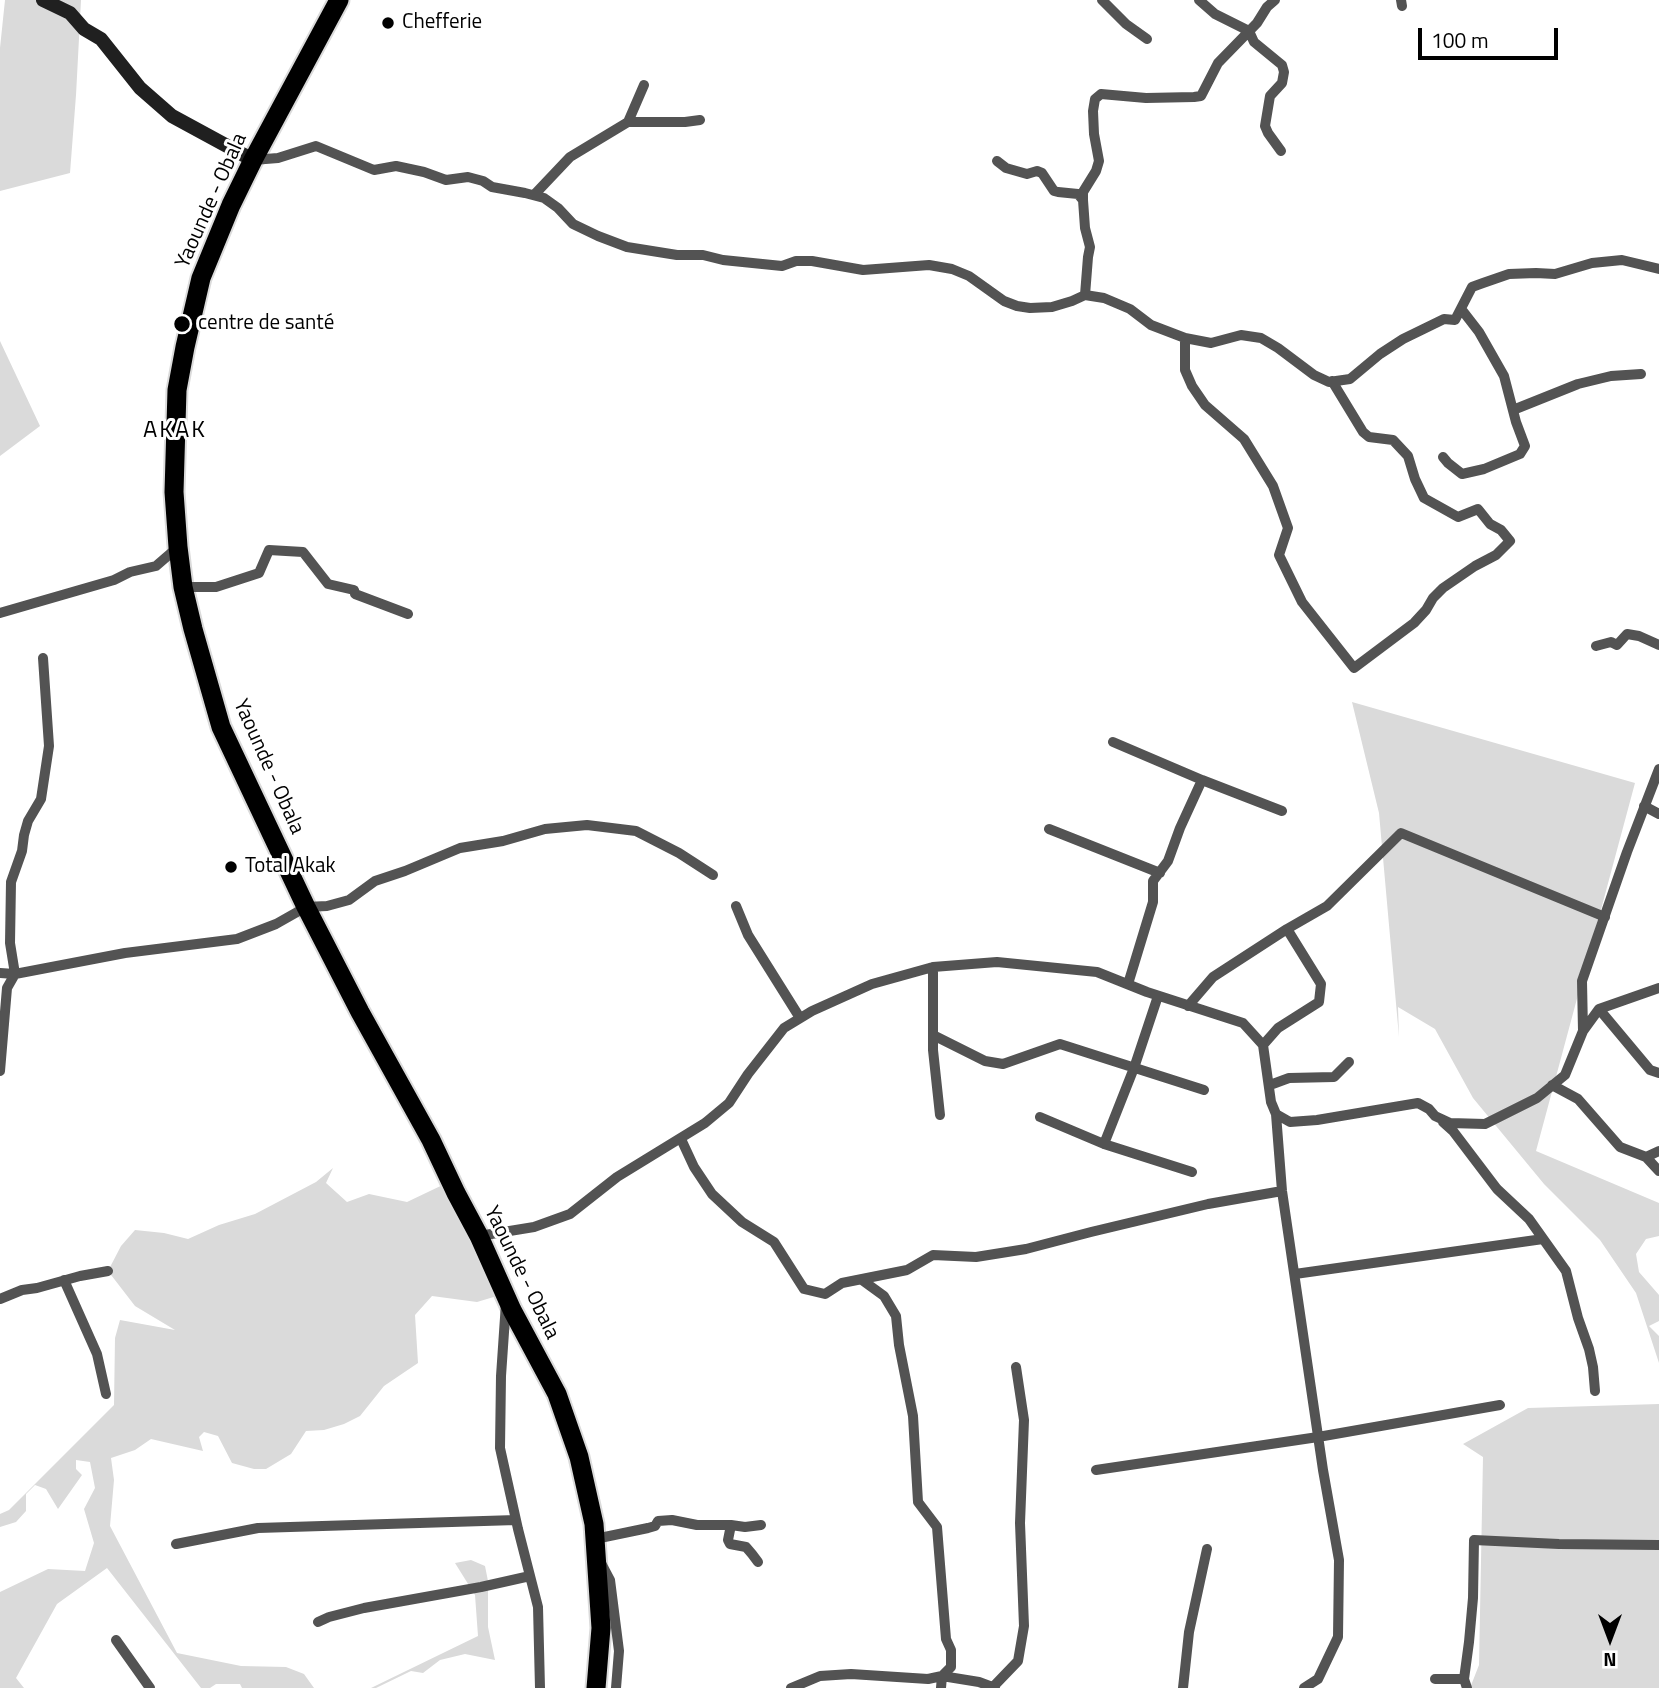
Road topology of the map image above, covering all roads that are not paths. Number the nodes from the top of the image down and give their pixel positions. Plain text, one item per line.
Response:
1 (43, 0) edge
2 (339, 0) edge
3 (1102, 0) edge
4 (1199, 0) edge
5 (1275, 0) edge
6 (1249, 31) junction
7 (1147, 39) dead end
8 (644, 85) dead end
9 (700, 120) dead end
10 (628, 122) junction
11 (1281, 151) dead end
12 (253, 160) junction
13 (997, 161) dead end
14 (534, 195) junction
15 (1083, 200) junction
16 (1659, 269) edge
17 (1085, 295) junction
18 (1462, 310) junction
19 (1185, 338) junction
20 (1641, 374) dead end
21 (1332, 381) junction
22 (1513, 410) junction
23 (1443, 457) dead end
24 (178, 547) junction
25 (183, 587) junction
26 (0, 613) edge
27 (408, 614) dead end
28 (1659, 645) edge
29 (1596, 646) dead end
30 (43, 658) dead end
31 (1113, 742) dead end
32 (1659, 769) edge
33 (1202, 780) junction
34 (1644, 806) junction
35 (1282, 811) dead end
36 (1659, 814) edge
37 (1049, 829) dead end
38 (1160, 873) junction
39 (713, 875) dead end
40 (736, 906) dead end
41 (306, 907) junction
42 (1605, 917) junction
43 (1287, 929) junction
44 (933, 967) junction
45 (0, 973) edge
46 (15, 974) junction
47 (1128, 984) junction
48 (1659, 988) edge
49 (1158, 996) junction
50 (1188, 1006) junction
51 (1599, 1009) junction
52 (800, 1018) junction
53 (1583, 1031) junction
54 (933, 1035) junction
55 (1263, 1045) junction
56 (1349, 1062) dead end
57 (1134, 1068) junction
58 (0, 1071) edge
59 (1659, 1073) edge
60 (1270, 1085) junction
61 (1552, 1086) junction
62 (1204, 1090) dead end
63 (1276, 1114) junction
64 (940, 1115) dead end
65 (1435, 1116) junction
66 (1040, 1117) dead end
67 (681, 1139) junction
68 (1104, 1144) junction
69 (1659, 1151) edge
70 (1646, 1157) junction
71 (1659, 1171) edge
72 (1192, 1172) dead end
73 (1282, 1191) junction
74 (480, 1236) junction
75 (1543, 1239) junction
76 (108, 1271) dead end
77 (1295, 1274) junction
78 (64, 1280) junction
79 (862, 1280) junction
80 (506, 1297) junction
81 (0, 1299) edge
82 (1016, 1367) dead end
83 (1595, 1391) dead end
84 (106, 1394) dead end
85 (1500, 1405) dead end
86 (1318, 1437) junction
87 (1096, 1470) dead end
88 (516, 1520) junction
89 (731, 1525) junction
90 (761, 1525) dead end
91 (176, 1544) dead end
92 (1659, 1545) edge
93 (596, 1547) junction
94 (1207, 1549) dead end
95 (758, 1562) dead end
96 (530, 1576) junction
97 (318, 1622) dead end
98 (116, 1640) dead end
99 (1435, 1679) dead end
100 (942, 1682) edge
101 (1466, 1683) edge
102 (150, 1688) edge
103 (540, 1688) edge
104 (596, 1688) edge
105 (616, 1688) edge
106 (791, 1688) edge
107 (994, 1688) edge
108 (1183, 1688) edge
109 (1304, 1688) edge

1 - 12 street
2 - 12 highway, Yaounde - Obala
3 - 7 street
4 - 6 street
5 - 6 street
6 - 11 street
6 - 15 street
8 - 10 street
9 - 10 street
10 - 14 street
12 - 14 street
12 - 24 highway, Yaounde - Obala
13 - 15 street
14 - 17 street
15 - 17 street
16 - 18 street
17 - 19 street
18 - 21 street
18 - 22 street
19 - 21 street
19 - 21 street
20 - 22 street
22 - 23 street
24 - 25 highway, Yaounde - Obala
24 - 26 street
25 - 27 street
25 - 41 highway, Yaounde - Obala
28 - 29 street
30 - 46 street
31 - 33 street
32 - 34 street
33 - 35 street
33 - 38 street
34 - 36 street
34 - 42 street
37 - 38 street
38 - 47 street
39 - 41 street
40 - 52 street
41 - 46 street
41 - 74 highway, Yaounde - Obala
42 - 43 street
42 - 53 street
43 - 50 street
43 - 55 street
44 - 47 street
44 - 52 street
44 - 54 street
45 - 46 street
46 - 58 street
47 - 49 street
48 - 51 street
49 - 50 street
49 - 57 street
50 - 55 street
51 - 53 street
51 - 59 street
52 - 67 street
53 - 61 street
54 - 57 street
54 - 64 street
55 - 60 street
56 - 60 street
57 - 62 street
57 - 68 street
60 - 63 street
61 - 65 street
61 - 70 street
63 - 65 street
63 - 73 street
65 - 75 street
66 - 68 street
67 - 74 street
67 - 79 street
68 - 72 street
69 - 70 street
70 - 71 street
73 - 77 street
73 - 79 street
74 - 80 highway, Yaounde - Obala
75 - 77 street
75 - 83 street
76 - 78 street
77 - 86 street
78 - 81 street
78 - 84 street
79 - 100 street
80 - 88 street
80 - 93 highway, Yaounde - Obala
82 - 107 street
85 - 86 street
86 - 87 street
86 - 109 street
88 - 91 street
88 - 96 street
89 - 90 street
89 - 93 street
89 - 95 street
92 - 101 street
93 - 104 highway, Yaounde - Obala
93 - 105 street
94 - 108 street
96 - 97 street
96 - 103 street
98 - 102 street
99 - 101 street
100 - 106 street
100 - 107 street

